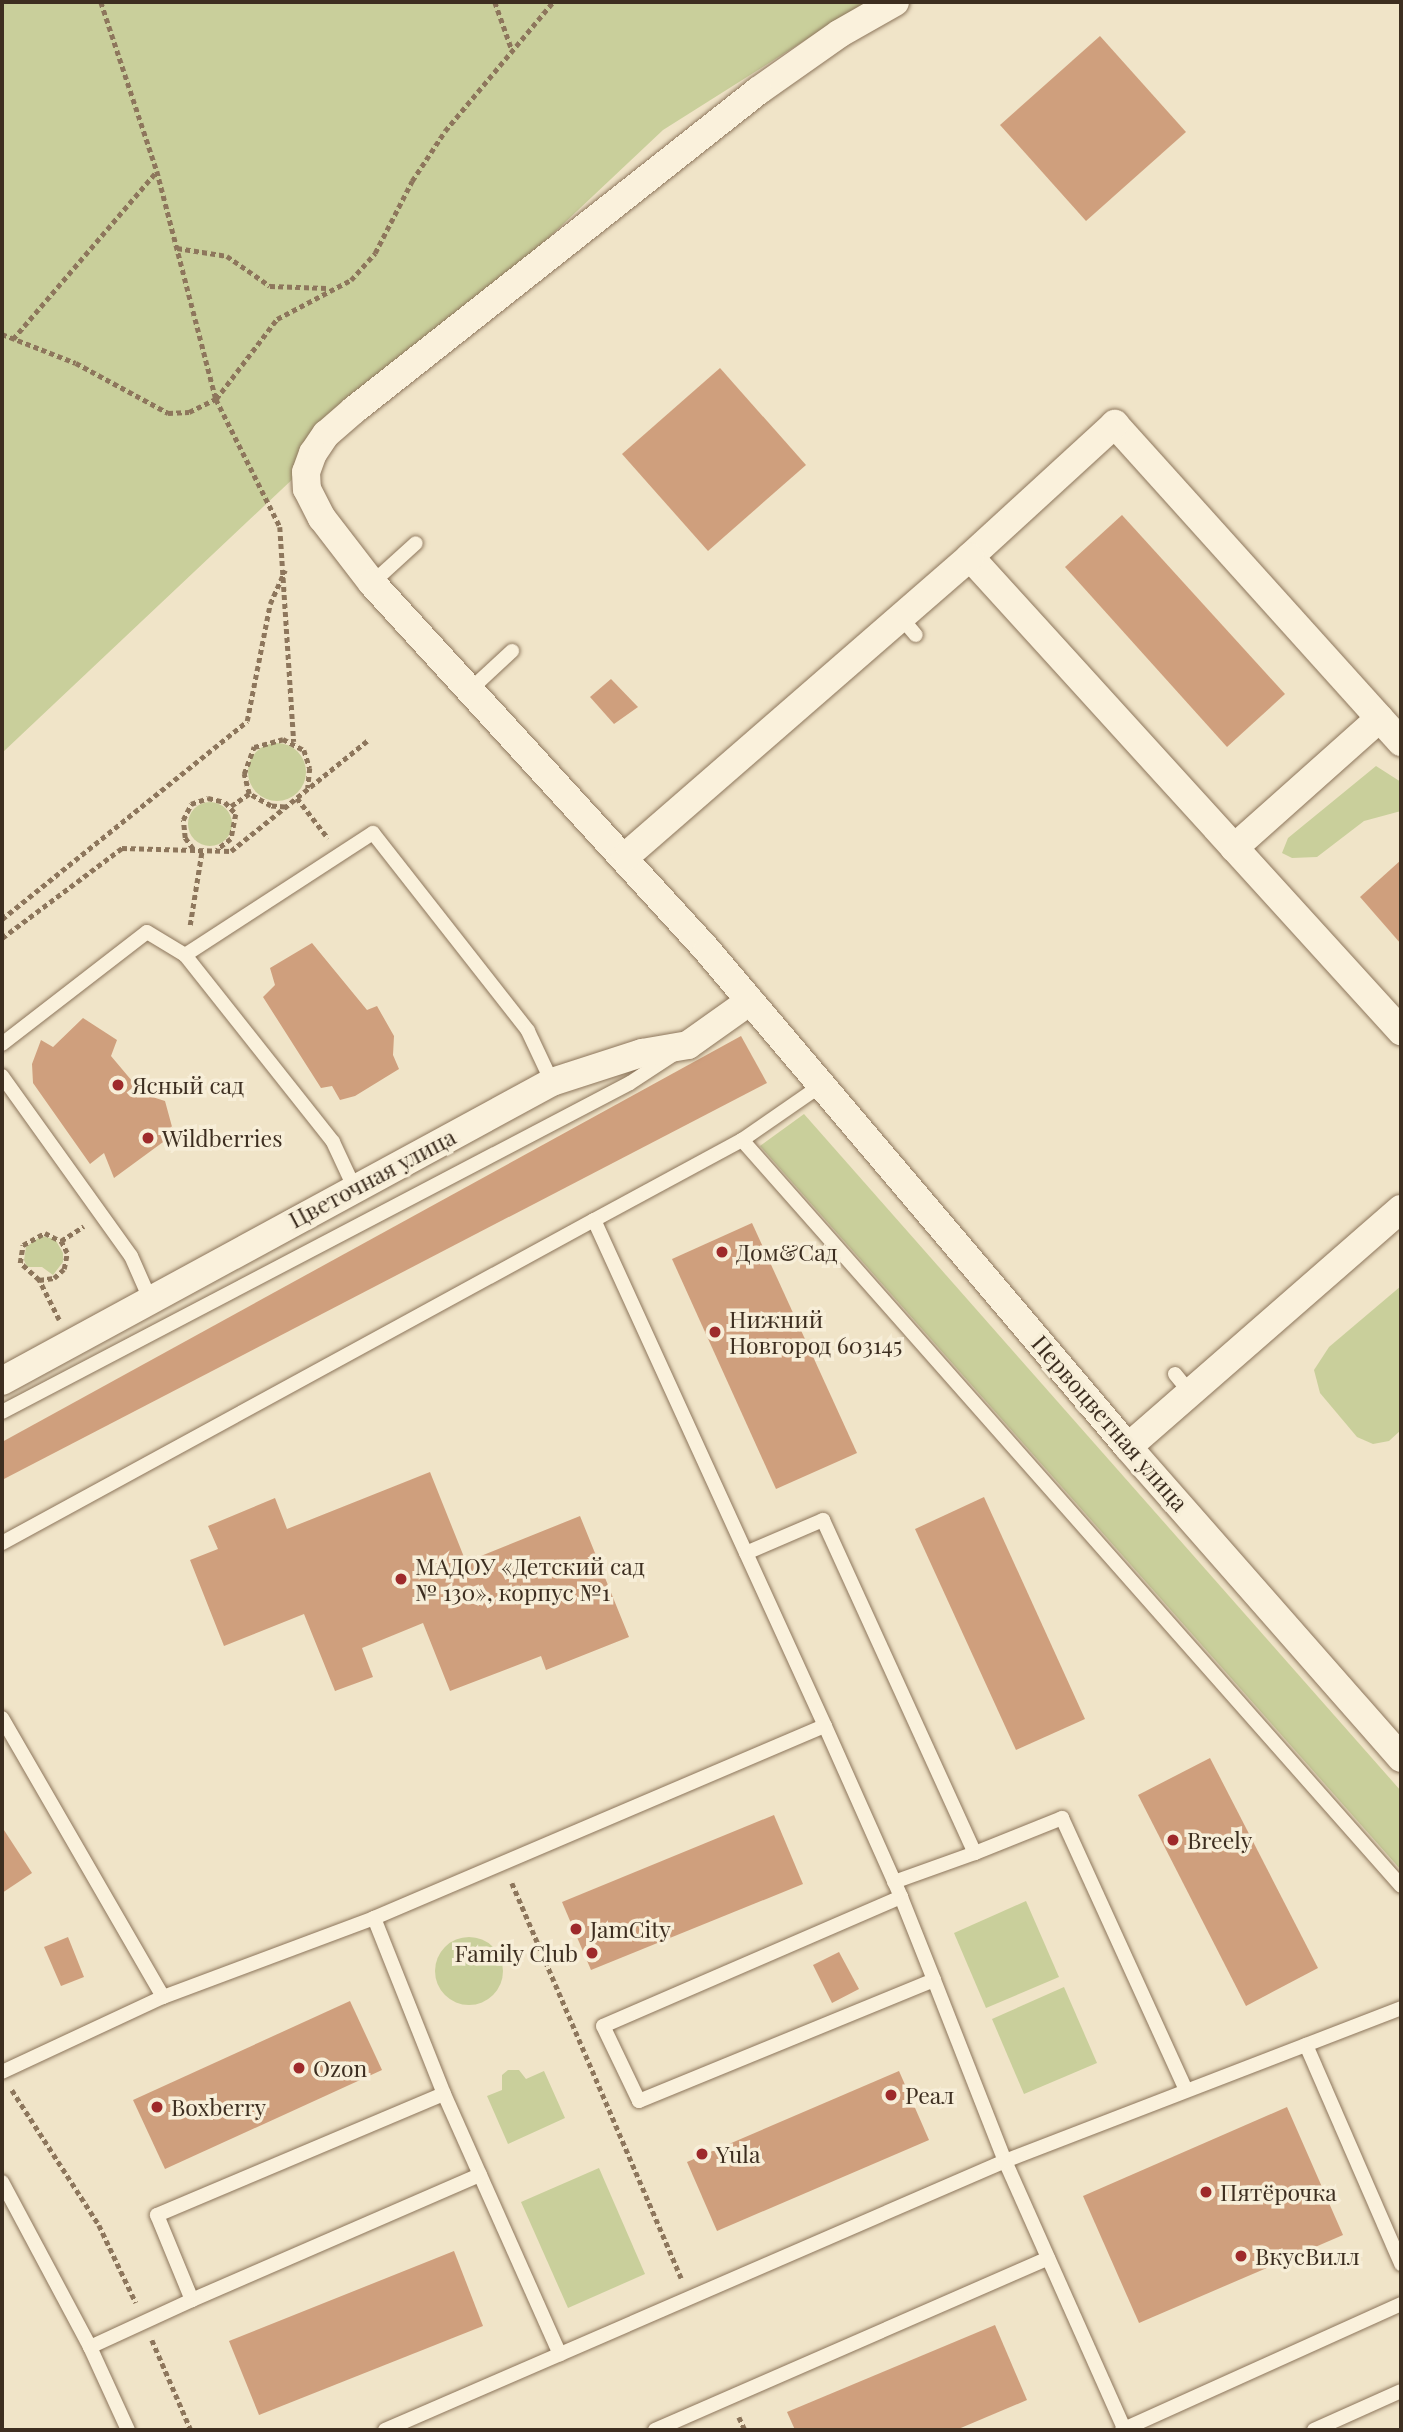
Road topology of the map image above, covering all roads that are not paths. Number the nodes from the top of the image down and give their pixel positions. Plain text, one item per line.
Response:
1 (895, 2) edge
2 (416, 543) dead end
3 (970, 557) junction
4 (372, 583) junction
5 (512, 651) dead end
6 (471, 689) junction
7 (1380, 718) junction
8 (1401, 742) edge
9 (1234, 848) junction
10 (625, 857) junction
11 (185, 955) junction
12 (750, 1001) junction
13 (1401, 1031) edge
14 (2, 1044) edge
15 (688, 1045) junction
16 (2, 1076) edge
17 (552, 1082) junction
18 (823, 1084) junction
19 (741, 1139) junction
20 (354, 1187) junction
21 (1401, 1209) edge
22 (594, 1220) junction
23 (150, 1298) junction
24 (2, 1381) edge
25 (2, 1412) edge
26 (1128, 1447) junction
27 (2, 1543) edge
28 (746, 1553) junction
29 (2, 1718) edge
30 (825, 1726) junction
31 (1401, 1758) edge
32 (975, 1853) junction
33 (894, 1882) junction
34 (1401, 1886) edge
35 (901, 1897) junction
36 (374, 1918) junction
37 (934, 1980) junction
38 (163, 1997) junction
39 (1401, 2008) edge
40 (1306, 2045) junction
41 (2, 2072) edge
42 (1186, 2090) junction
43 (444, 2094) junction
44 (1006, 2161) junction
45 (480, 2175) junction
46 (2, 2182) edge
47 (1048, 2258) junction
48 (1401, 2264) edge
49 (192, 2300) junction
50 (1401, 2304) edge
51 (90, 2347) junction
52 (561, 2354) junction
53 (1401, 2391) edge
54 (128, 2430) edge
55 (385, 2430) edge
56 (655, 2430) edge
57 (1124, 2430) edge
58 (1314, 2430) edge

1 - 4 street, Первоцветная улица
2 - 4 lane
3 - 7 street
3 - 9 street
3 - 10 street
4 - 6 street, Первоцветная улица
5 - 6 lane
6 - 10 street, Первоцветная улица
7 - 8 street
7 - 9 street
9 - 13 street
10 - 12 street, Первоцветная улица
11 - 14 lane
11 - 17 lane
11 - 20 lane
12 - 15 street, Цветочная улица
12 - 18 street, Первоцветная улица
15 - 17 street, Цветочная улица
15 - 25 lane
16 - 23 lane
17 - 20 street, Цветочная улица
18 - 19 lane
18 - 26 street, Первоцветная улица
19 - 22 lane
19 - 34 lane
20 - 23 street, Цветочная улица
21 - 26 street
22 - 27 lane
22 - 28 lane
23 - 24 street, Цветочная улица
26 - 31 street, Первоцветная улица
28 - 30 lane
28 - 32 lane
29 - 38 lane
30 - 33 lane
30 - 36 lane
32 - 33 lane
32 - 42 lane
33 - 35 lane
35 - 37 lane
35 - 37 lane
36 - 38 lane
36 - 43 lane
37 - 44 lane
38 - 41 lane
39 - 40 lane
40 - 42 lane
40 - 48 lane
42 - 44 lane
43 - 45 lane
43 - 49 lane
44 - 47 lane
44 - 52 lane
45 - 49 lane
45 - 52 lane
46 - 51 lane
47 - 56 lane
47 - 57 lane
49 - 51 lane
50 - 57 lane
51 - 54 lane
52 - 55 lane
53 - 58 lane

